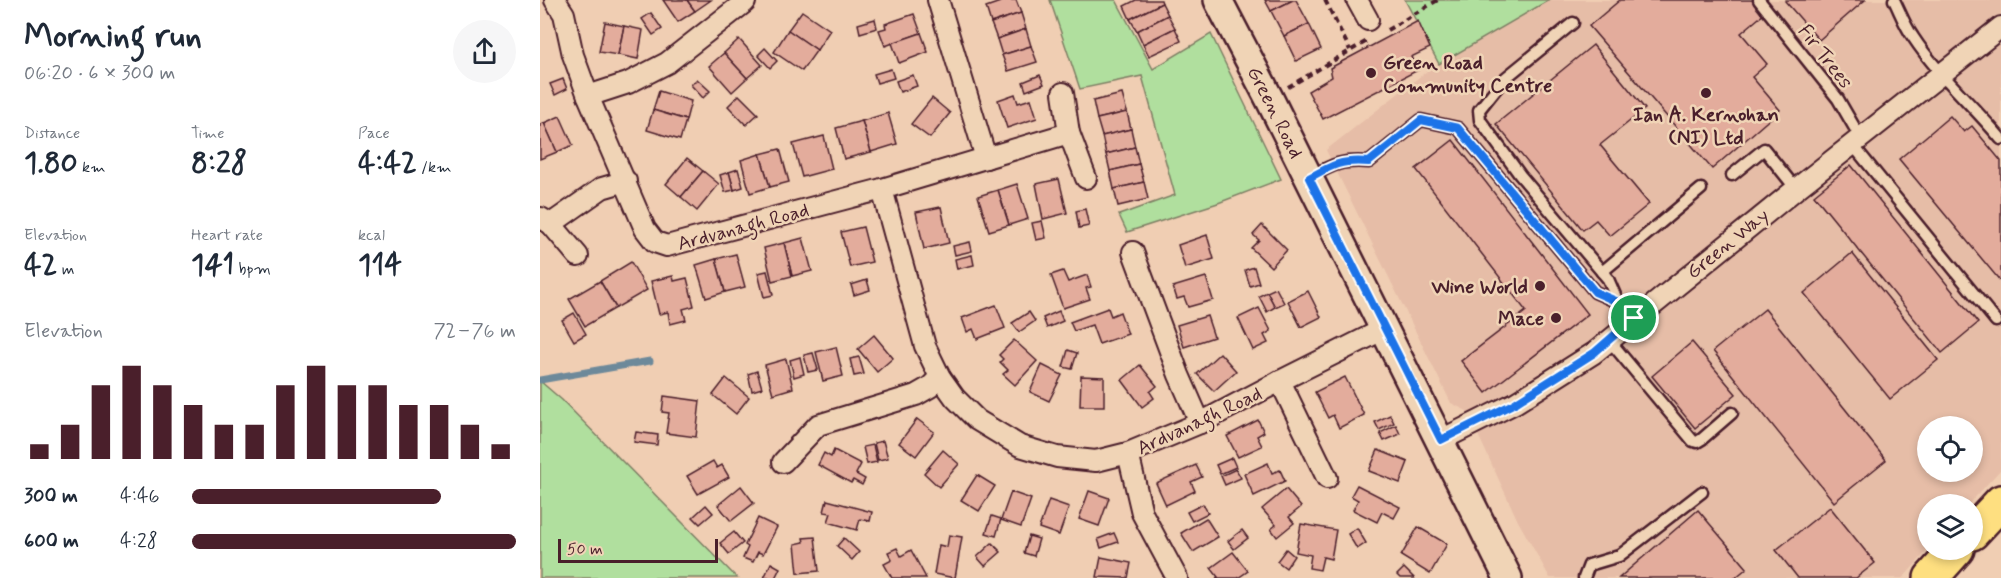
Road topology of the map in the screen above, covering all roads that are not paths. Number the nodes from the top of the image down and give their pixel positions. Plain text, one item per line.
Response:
1 (555, 0) edge
2 (938, 0) edge
3 (1218, 0) edge
4 (1357, 0) edge
5 (1759, 0) edge
6 (1894, 0) edge
7 (745, 2) dead end
8 (1573, 22) dead end
9 (1373, 27) road end
10 (2001, 27) edge
11 (1941, 73) junction
12 (1063, 93) dead end
13 (588, 96) junction
14 (1069, 134) junction
15 (2001, 139) edge
16 (1856, 141) junction
17 (986, 158) junction
18 (1732, 175) dead end
19 (1086, 178) dead end
20 (1309, 178) junction
21 (626, 181) junction
22 (882, 189) junction
23 (1701, 189) dead end
24 (1796, 189) junction
25 (546, 221) edge
26 (1133, 252) dead end
27 (578, 256) dead end
28 (1602, 272) junction
29 (1618, 302) junction
30 (1634, 318) junction
31 (1996, 321) dead end
32 (1384, 329) junction
33 (1609, 340) junction
34 (940, 377) junction
35 (1280, 381) junction
36 (1732, 413) dead end
37 (1200, 423) junction
38 (1441, 440) junction
39 (1128, 453) junction
40 (783, 462) dead end
41 (1327, 478) dead end
42 (1702, 492) dead end
43 (2001, 502) edge
44 (1983, 521) edge
45 (1947, 560) edge
46 (1177, 578) edge
47 (1508, 578) edge
48 (1584, 578) edge
49 (1931, 578) edge

1 - 13 street, Ardvanagh Road
2 - 17 street
3 - 20 street, Green Road
4 - 9 street
5 - 16 lane, Fir Trees
6 - 11 lane
7 - 13 street
8 - 28 lane
10 - 11 street, Green Way
11 - 15 lane
11 - 16 street, Green Way
12 - 14 street
13 - 21 street, Ardvanagh Road
14 - 17 street, Ardvanagh Road
14 - 19 street
16 - 24 street, Green Way
16 - 31 lane, Fir Trees
17 - 22 street, Ardvanagh Road
18 - 24 lane
20 - 29 lane
20 - 32 street, Green Road
21 - 22 street, Ardvanagh Road
21 - 25 street
22 - 34 street, Ardvanagh Road
23 - 28 lane
24 - 30 street, Green Way
25 - 27 street
26 - 37 street
28 - 29 lane
29 - 30 lane
30 - 33 street, Green Way
32 - 35 street, Ardvanagh Road
32 - 38 street, Green Road
33 - 36 lane
33 - 38 street, Green Way
34 - 39 street, Ardvanagh Road
34 - 40 street
35 - 37 street, Ardvanagh Road
35 - 41 street
37 - 39 street, Ardvanagh Road
38 - 47 street, Green Road
39 - 46 street
42 - 48 lane
43 - 44 highway
45 - 49 highway

